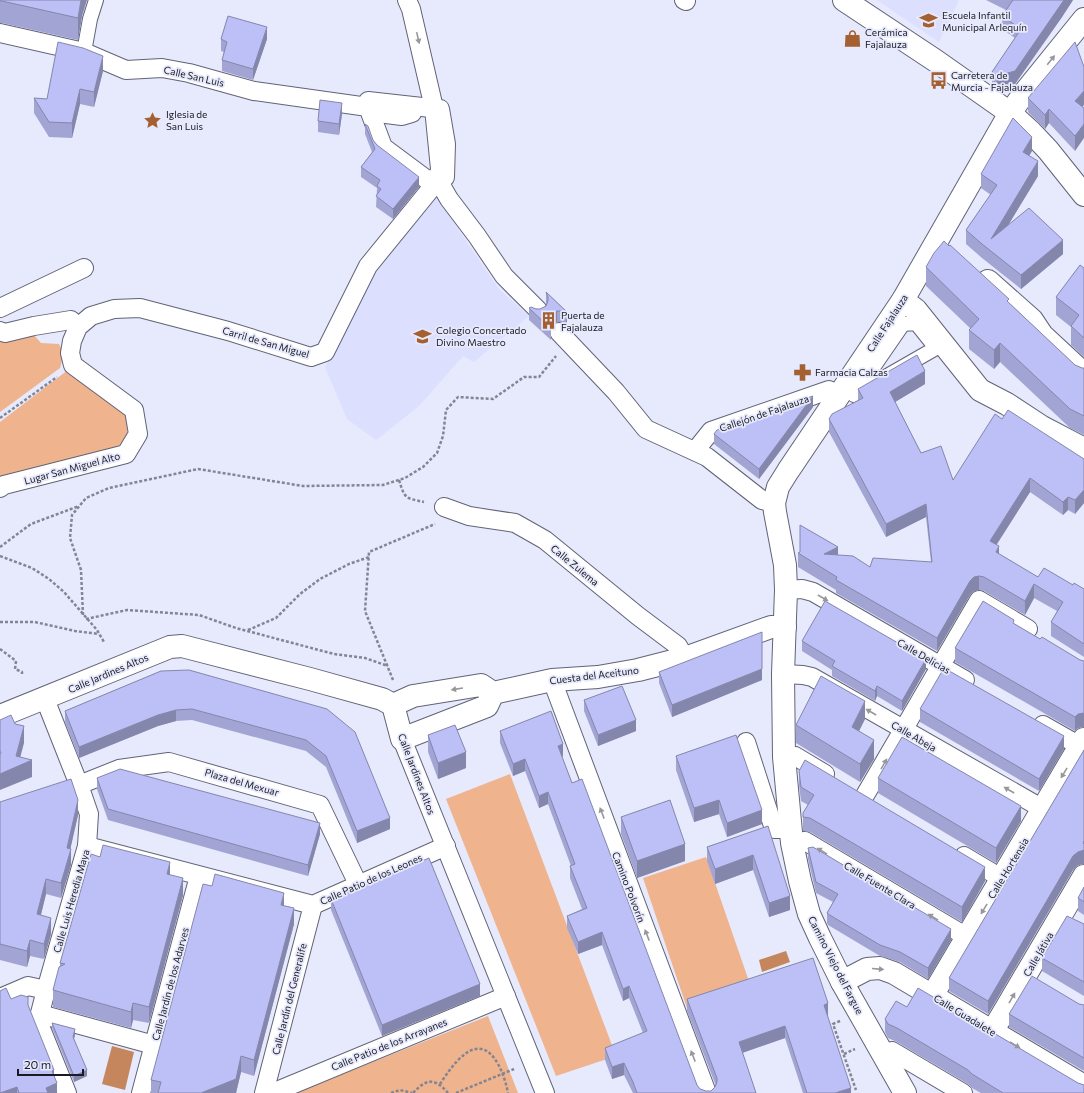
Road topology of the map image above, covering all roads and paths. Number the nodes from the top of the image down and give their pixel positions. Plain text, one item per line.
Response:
1 (96, 0) edge
2 (408, 0) edge
3 (844, 0) edge
4 (1084, 19) edge
5 (0, 33) edge
6 (84, 52) junction
7 (368, 107) junction
8 (434, 112) junction
9 (1010, 113) junction
10 (438, 180) junction
11 (1084, 195) edge
12 (84, 268) dead end
13 (974, 269) edge
14 (903, 300) junction
15 (0, 308) edge
16 (538, 310) edge
17 (78, 327) junction
18 (0, 331) edge
19 (564, 337) joint
20 (935, 340) junction
21 (73, 364) junction
22 (1084, 374) edge
23 (838, 396) junction
24 (0, 418) edge
25 (1084, 449) edge
26 (695, 451) junction
27 (399, 480) junction
28 (0, 488) edge
29 (774, 503) junction
30 (80, 506) junction
31 (442, 514) junction
32 (0, 547) edge
33 (0, 556) edge
34 (369, 557) junction
35 (786, 590) junction
36 (83, 615) junction
37 (86, 618) junction
38 (0, 622) edge
39 (785, 626) junction
40 (247, 630) junction
41 (1031, 633) edge
42 (99, 634) junction
43 (104, 642) dead end
44 (0, 649) edge
45 (685, 658) junction
46 (388, 666) junction
47 (941, 666) junction
48 (22, 674) dead end
49 (783, 674) junction
50 (552, 680) junction
51 (394, 681) dead end
52 (981, 689) edge
53 (493, 693) junction
54 (45, 699) junction
55 (393, 705) junction
56 (0, 716) edge
57 (1028, 716) edge
58 (904, 730) junction
59 (402, 739) junction
60 (746, 742) dead end
61 (1082, 743) edge
62 (784, 757) junction
63 (79, 785) junction
64 (1043, 809) junction
65 (779, 834) junction
66 (87, 846) junction
67 (446, 846) junction
68 (950, 848) edge
69 (199, 876) junction
70 (1084, 876) edge
71 (1001, 878) junction
72 (358, 884) junction
73 (313, 905) junction
74 (967, 937) junction
75 (842, 982) junction
76 (46, 990) junction
77 (506, 996) junction
78 (932, 996) junction
79 (0, 998) edge
80 (40, 1014) junction
81 (840, 1021) dead end
82 (992, 1032) junction
83 (154, 1045) junction
84 (883, 1056) junction
85 (514, 1069) dead end
86 (503, 1074) junction
87 (440, 1084) junction
88 (1084, 1086) edge
89 (856, 1090) dead end
90 (67, 1093) edge
91 (141, 1093) edge
92 (264, 1093) edge
93 (272, 1093) edge
94 (390, 1093) edge
95 (412, 1093) edge
96 (448, 1093) edge
97 (456, 1093) edge
98 (508, 1093) edge
99 (545, 1093) edge
100 (707, 1093) edge
101 (905, 1093) edge
102 (963, 1093) edge

1 - 6 street
2 -> 8 street
3 - 9 street
9 -> 4 street, Calle Fajalauza
5 - 6 street, Calle San Luis
6 - 7 street, Calle San Luis
7 - 8 street
7 - 8 street
7 - 10 street
8 - 10 street, Carril de San Miguel
9 - 11 street
9 - 14 street, Calle Fajalauza
10 - 16 street
10 - 17 street, Carril de San Miguel
12 - 15 street
13 - 22 street
14 - 20 street
14 - 23 street, Calle Fajalauza
17 - 18 street
17 - 21 street
19 - 26 street
19 - 27 path
20 - 20 street
20 - 25 street
21 - 24 path
21 - 28 street, Lugar San Miguel Alto
23 - 26 street, Callejón de Fajalauza
23 - 29 street, Calle Fajalauza
26 - 29 street
27 - 30 path
27 - 31 path
29 - 35 street, Calle Fajalauza
30 - 32 path
30 - 36 path
31 - 34 path
31 - 45 street, Calle Zulema
33 - 36 path
34 - 40 path
34 - 46 path
35 - 39 street, Calle Fajalauza
35 -> 47 street, Calle Delicias
36 - 37 path
37 - 40 path
37 - 42 path
38 - 42 path
39 - 45 street, Cuesta del Aceituno
39 - 49 street, Camino Viejo del Fargue
40 - 46 path
41 - 47 street
42 - 43 path
44 - 48 path
45 - 50 street, Cuesta del Aceituno
46 - 51 path
47 - 52 street, Calle Delicias
47 - 58 street
58 -> 49 street, Calle Abeja
49 - 62 street, Camino Viejo del Fargue
50 - 53 street, Cuesta del Aceituno
100 -> 50 street, Camino Polvorín
53 -> 55 street
53 - 59 street
54 - 55 street, Calle Jardines Altos
54 - 56 street, Calle Jardines Altos
54 - 63 street, Calle Luis Heredia Maya
55 - 59 street, Calle Jardines Altos
57 - 61 street
62 -> 58 street
64 -> 58 street, Calle Abeja
59 - 67 street, Calle Jardines Altos
60 - 65 street, Camino Viejo del Fargue
61 -> 64 street, Calle Hortensia
62 - 65 street, Camino Viejo del Fargue
63 - 66 street, Calle Luis Heredia Maya
63 - 72 street, Plaza del Mexuar
64 - 71 street, Calle Hortensia
74 -> 65 street, Calle Fuente Clara
65 - 75 street, Camino Viejo del Fargue
66 - 69 street, Calle Patio de los Leones
66 - 76 street, Calle Luis Heredia Maya
67 - 72 street, Calle Patio de los Leones
67 - 77 street, Calle Jardines Altos
68 - 71 street
69 - 73 street, Calle Patio de los Leones
69 - 83 street, Calle Jardín de los Adarves
82 -> 70 street, Calle Játiva
71 -> 74 street, Calle Hortensia
72 - 73 street, Calle Patio de los Leones
73 - 92 street, Calle Jardín del Generalife
74 - 78 street, Calle Hortensia
75 -> 78 street, Calle Guadalete
75 - 84 street, Camino Viejo del Fargue
76 - 79 street
76 - 80 street, Calle Luis Heredia Maya
77 - 93 street, Calle Patio de los Arrayanes
77 - 99 street, Calle Jardines Altos
78 - 82 street, Calle Guadalete
80 - 83 street
80 - 90 street, Calle Luis Heredia Maya
81 - 89 path
82 -> 88 street, Calle Guadalete
83 - 91 street, Calle Jardín de los Adarves
84 - 101 street, Camino Viejo del Fargue
84 - 102 street
85 - 86 path
86 - 87 path
86 - 97 path
86 - 98 path
87 - 95 path
87 - 96 path
94 - 95 path

